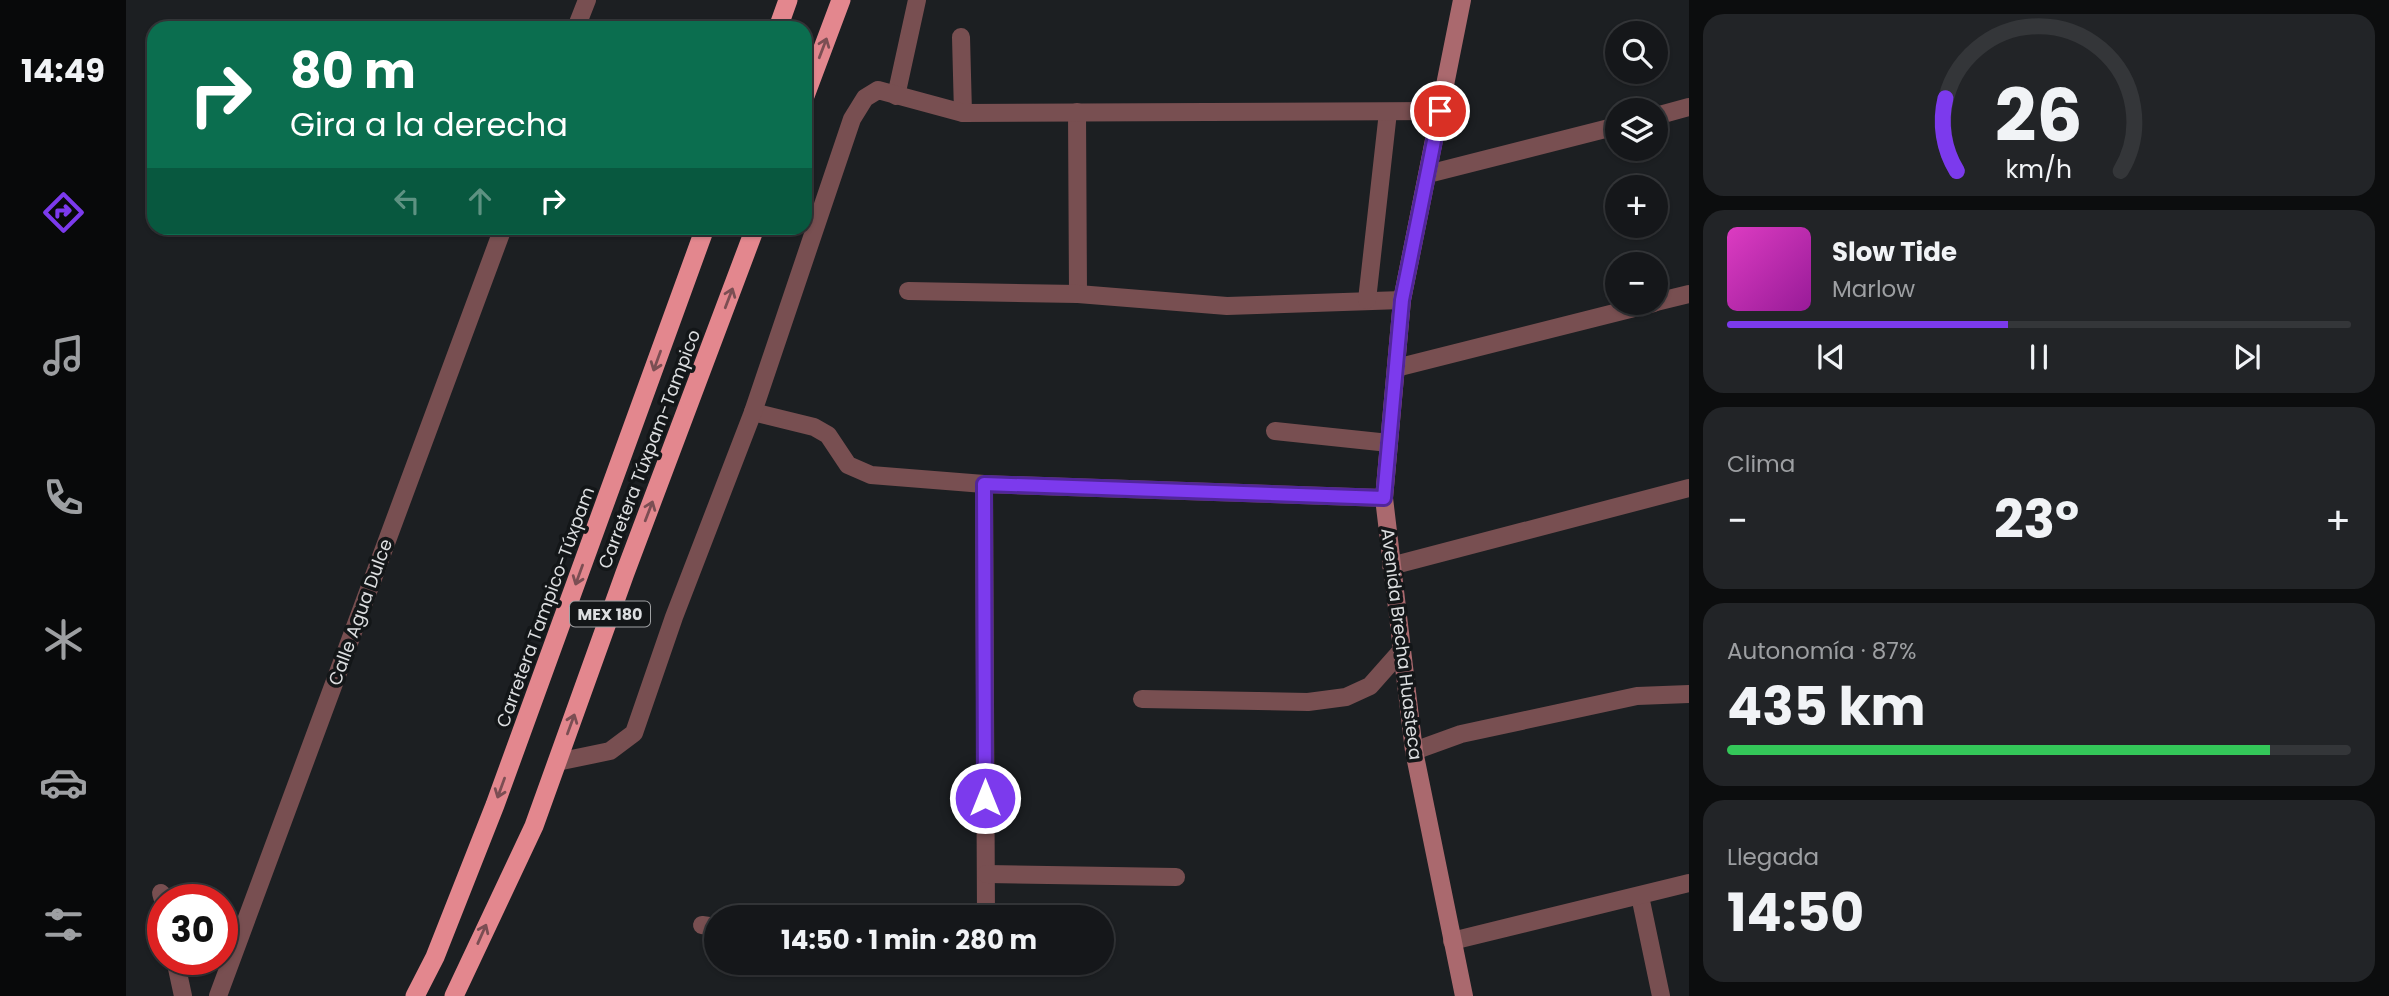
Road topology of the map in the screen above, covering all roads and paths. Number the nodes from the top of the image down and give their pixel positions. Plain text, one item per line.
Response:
1 (587, 0) edge
2 (788, 0) edge
3 (841, 0) edge
4 (917, 0) edge
5 (1462, 0) edge
6 (579, 21) edge
7 (780, 21) edge
8 (961, 37) dead end
9 (812, 77) edge
10 (896, 96) junction
11 (1689, 107) edge
12 (1077, 111) junction
13 (1440, 111) junction
14 (1388, 112) junction
15 (963, 113) junction
16 (1668, 113) edge
17 (1605, 129) edge
18 (1428, 174) junction
19 (500, 235) edge
20 (702, 235) edge
21 (752, 235) edge
22 (908, 291) dead end
23 (1077, 294) junction
24 (1689, 294) edge
25 (1367, 300) junction
26 (1402, 300) junction
27 (1668, 300) edge
28 (1607, 315) edge
29 (1396, 368) junction
30 (753, 412) junction
31 (1275, 431) dead end
32 (1389, 443) junction
33 (984, 484) junction
34 (1689, 488) edge
35 (1384, 498) junction
36 (1391, 566) junction
37 (1401, 651) junction
38 (1689, 694) edge
39 (1142, 699) dead end
40 (1414, 751) junction
41 (557, 762) junction
42 (986, 874) junction
43 (1176, 877) dead end
44 (1689, 883) edge
45 (1640, 895) junction
46 (986, 905) edge
47 (1452, 941) junction
48 (179, 975) edge
49 (183, 996) edge
50 (218, 996) edge
51 (415, 996) edge
52 (454, 996) edge
53 (1464, 996) edge
54 (1661, 996) edge

1 - 6 street
2 - 7 highway
9 -> 3 highway
4 - 10 street
5 - 13 main road, Avenida Brecha Huasteca
8 - 15 street
10 - 15 street
10 - 30 street
11 - 16 street
12 - 14 street
12 - 15 street
12 - 23 street
13 - 14 street
13 - 18 main road, Avenida Brecha Huasteca
14 - 25 street
17 - 18 street
18 - 26 main road, Avenida Brecha Huasteca
19 - 50 street, Calle Agua Dulce
20 -> 51 highway, Carretera Tampico-Túxpam / MEX 180
41 -> 21 highway, Carretera Túxpam-Tampico / MEX 180
22 - 23 street
23 - 25 street
24 - 27 street
25 - 26 street
26 - 29 main road, Avenida Brecha Huasteca
28 - 29 street
29 - 32 main road, Avenida Brecha Huasteca
30 - 33 street
30 - 41 street
31 - 32 street
32 - 35 main road, Avenida Brecha Huasteca
33 - 35 street
33 - 42 street
34 - 36 street
35 - 36 main road, Avenida Brecha Huasteca
36 - 37 main road, Avenida Brecha Huasteca
37 - 39 street
37 - 40 main road, Avenida Brecha Huasteca
38 - 40 street
40 - 47 main road, Avenida Brecha Huasteca
52 -> 41 highway, Carretera Túxpam-Tampico / MEX 180
42 - 43 street
42 - 46 street
44 - 45 street
45 - 47 street
45 - 54 street
47 - 53 main road, Avenida Brecha Huasteca
48 - 49 street

